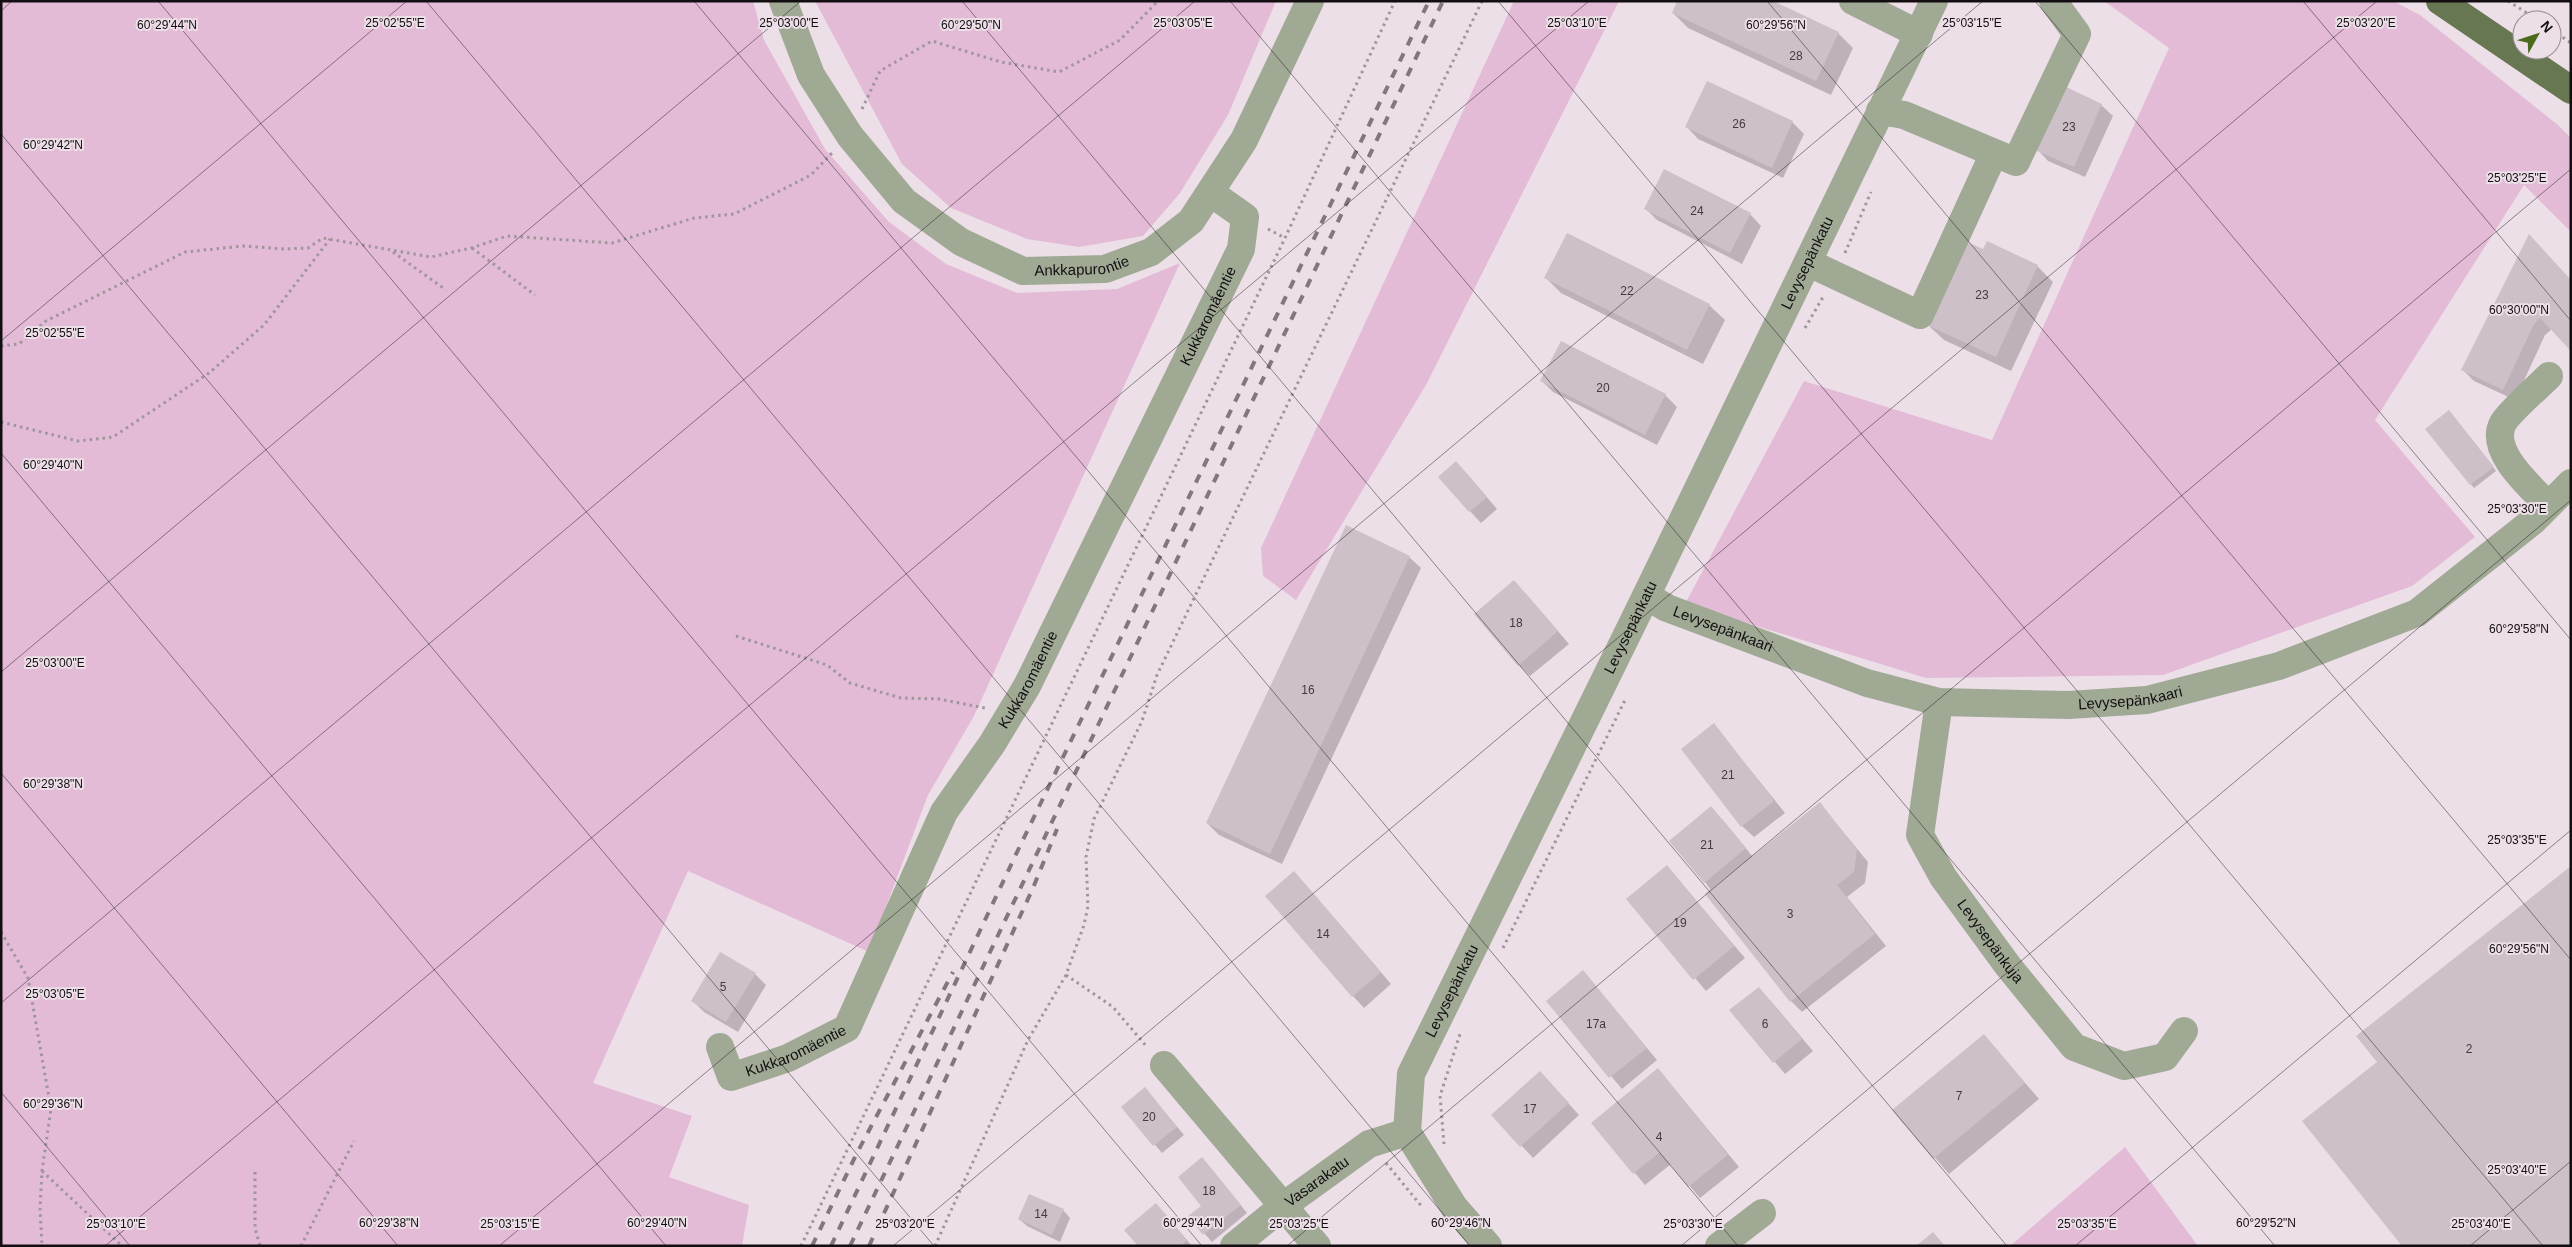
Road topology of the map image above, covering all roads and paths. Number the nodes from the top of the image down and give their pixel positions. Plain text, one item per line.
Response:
1 (783, 1) edge
2 (1158, 1) edge
3 (1310, 1) edge
4 (1395, 1) edge
5 (1482, 1) edge
6 (1853, 1) edge
7 (1934, 1) edge
8 (2053, 1) edge
9 (2440, 1) edge
10 (2508, 1) edge
11 (2522, 10) edge
12 (1919, 34) junction
13 (2571, 90) edge
14 (1880, 111) junction
15 (850, 136) junction
16 (1994, 153) junction
17 (1211, 193) junction
18 (330, 240) junction
19 (472, 248) junction
20 (393, 252) junction
21 (1809, 263) junction
22 (446, 290) dead end
23 (535, 295) dead end
24 (1, 346) edge
25 (2549, 376) dead end
26 (1, 422) edge
27 (2571, 483) edge
28 (2548, 505) junction
29 (1646, 596) junction
30 (736, 636) dead end
31 (1939, 702) junction
32 (1013, 709) junction
33 (1, 932) edge
34 (1066, 975) junction
35 (2184, 1031) dead end
36 (720, 1047) dead end
37 (1164, 1065) joint
38 (1407, 1132) junction
39 (354, 1141) dead end
40 (1369, 1144) junction
41 (42, 1171) junction
42 (255, 1172) dead end
43 (1283, 1206) junction
44 (1425, 1210) dead end
45 (1762, 1213) dead end
46 (42, 1246) edge
47 (122, 1246) edge
48 (260, 1246) edge
49 (301, 1246) edge
50 (801, 1246) edge
51 (935, 1246) edge
52 (1234, 1246) edge
53 (1317, 1246) edge
54 (1488, 1246) edge
55 (1719, 1246) edge

1 - 15 street, Ankkapurontie
2 - 15 path
3 - 17 street, Ankkapurontie
4 - 50 path
5 - 34 path
6 - 12 street
7 - 12 street, Levysepänkatu
8 - 16 street
9 - 13 main road
10 - 11 path
12 - 14 street, Levysepänkatu
14 - 16 street
14 - 21 street, Levysepänkatu
15 - 17 street, Ankkapurontie
15 - 19 path
16 - 21 street
17 - 32 street, Kukkaromäentie
18 - 20 path
18 - 24 path
18 - 26 path
19 - 20 path
19 - 23 path
20 - 22 path
21 - 29 street, Levysepänkatu
25 - 28 street
27 - 28 street, Levysepänkaari
28 - 31 street, Levysepänkaari
29 - 31 street, Levysepänkaari
29 - 38 street, Levysepänkatu
30 - 32 path
31 - 35 street, Levysepänkuja
32 - 36 street, Kukkaromäentie
33 - 41 path
34 - 37 path
34 - 51 path
37 - 43 street
38 - 40 street, Vasarakatu
38 - 54 street
39 - 49 path
40 - 43 street, Vasarakatu
40 - 44 path
41 - 46 path
41 - 47 path
42 - 48 path
43 - 52 street, Vasarakatu
43 - 53 street
45 - 55 street

